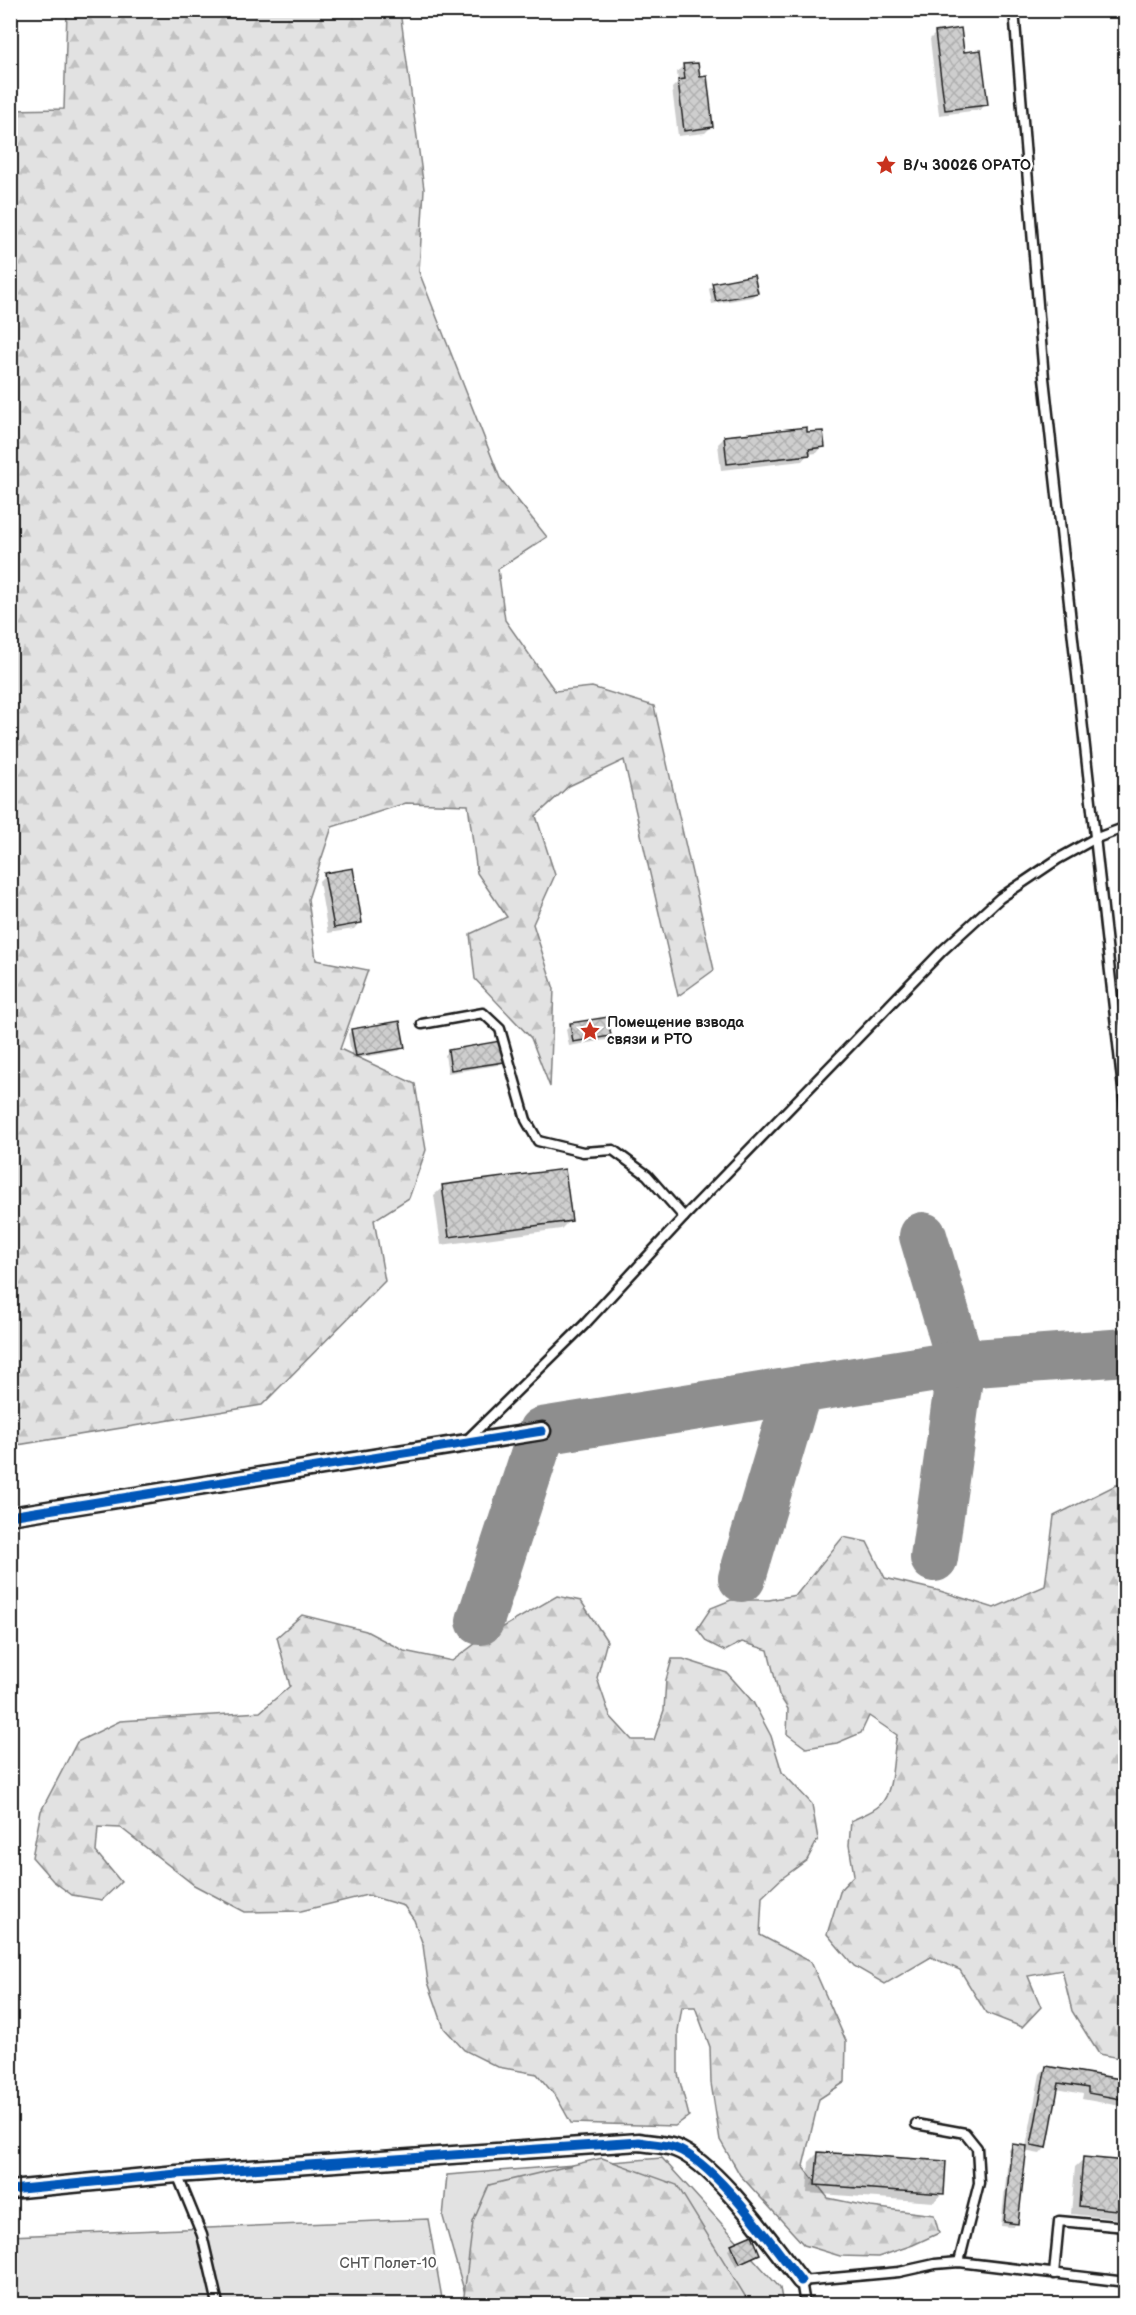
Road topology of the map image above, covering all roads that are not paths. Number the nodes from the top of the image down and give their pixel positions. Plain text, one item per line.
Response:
1 (1014, 10) edge
2 (1125, 827) edge
3 (1094, 839) junction
4 (422, 1024) dead end
5 (1125, 1116) edge
6 (684, 1217) junction
7 (542, 1431) dead end
8 (464, 1443) junction
9 (10, 1516) edge
10 (916, 2124) dead end
11 (177, 2174) junction
12 (10, 2190) edge
13 (1125, 2227) edge
14 (959, 2262) junction
15 (1054, 2274) junction
16 (801, 2281) junction
17 (1125, 2282) edge
18 (218, 2304) edge
19 (805, 2304) edge

1 - 3 lane
2 - 3 lane
3 - 5 lane
3 - 6 lane
4 - 6 lane
6 - 8 lane
7 - 8 street
8 - 9 street
10 - 14 lane
11 - 12 street
11 - 16 street
11 - 18 lane
13 - 15 lane
14 - 15 lane
14 - 16 lane
15 - 17 lane
16 - 19 lane

